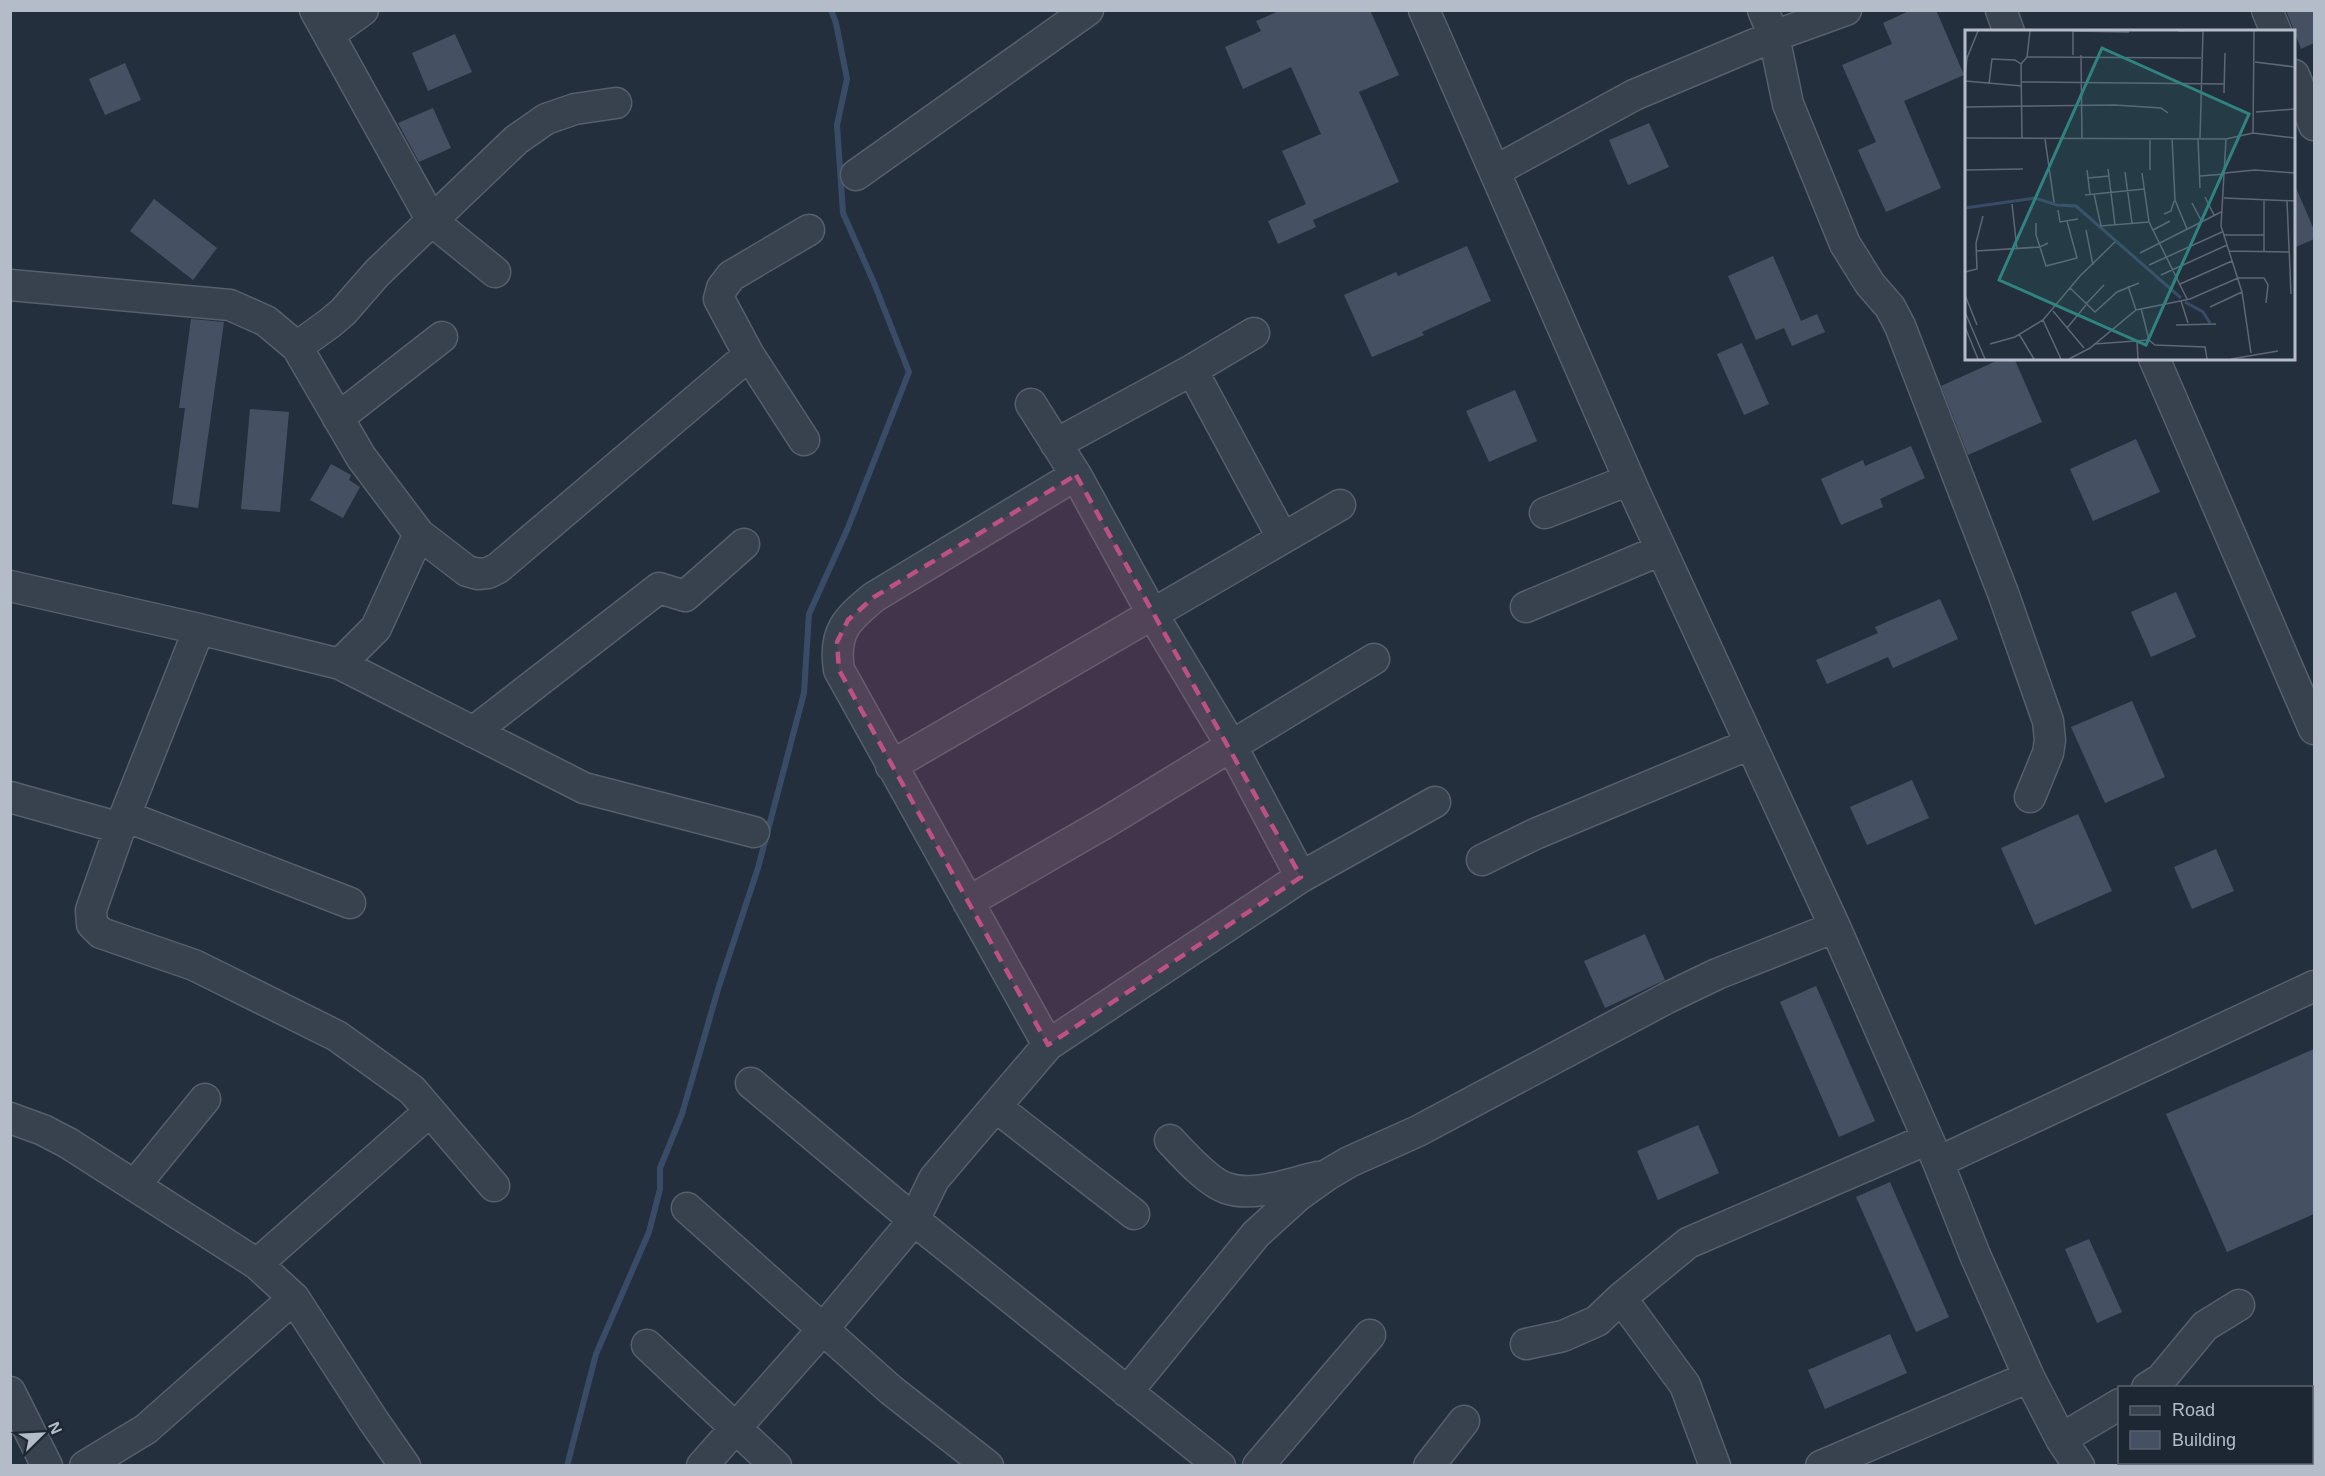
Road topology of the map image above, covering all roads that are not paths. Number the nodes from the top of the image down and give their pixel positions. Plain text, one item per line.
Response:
1 (363, 10) edge
2 (1088, 10) edge
3 (1424, 10) edge
4 (1846, 10) edge
5 (2001, 10) edge
6 (2267, 10) edge
7 (322, 22) edge
8 (1768, 23) edge
9 (2008, 30) edge
10 (2275, 30) edge
11 (2295, 78) edge
12 (616, 103) dead end
13 (2314, 125) edge
14 (1495, 171) junction
15 (856, 175) dead end
16 (432, 221) junction
17 (809, 230) dead end
18 (495, 272) dead end
19 (10, 285) edge
20 (1254, 333) dead end
21 (442, 337) dead end
22 (297, 347) junction
23 (749, 355) junction
24 (2155, 360) edge
25 (1192, 370) junction
26 (1031, 404) dead end
27 (338, 418) junction
28 (804, 440) dead end
29 (1056, 444) junction
30 (1076, 475) junction
31 (1629, 480) junction
32 (1340, 505) dead end
33 (1545, 513) dead end
34 (419, 534) junction
35 (1282, 537) junction
36 (744, 544) dead end
37 (1661, 550) junction
38 (10, 586) edge
39 (1526, 607) dead end
40 (1153, 615) junction
41 (199, 629) junction
42 (1374, 659) dead end
43 (340, 664) junction
44 (2314, 729) edge
45 (473, 732) junction
46 (1750, 744) junction
47 (1231, 745) junction
48 (891, 766) junction
49 (10, 797) edge
50 (2030, 797) dead end
51 (1435, 802) dead end
52 (122, 822) junction
53 (754, 832) dead end
54 (1482, 860) dead end
55 (1301, 877) junction
56 (968, 902) junction
57 (350, 903) dead end
58 (1835, 927) junction
59 (2314, 986) edge
60 (1048, 1045) junction
61 (751, 1083) dead end
62 (205, 1100) dead end
63 (996, 1107) junction
64 (430, 1111) junction
65 (10, 1118) edge
66 (1170, 1140) dead end
67 (1933, 1150) junction
68 (1327, 1175) junction
69 (135, 1185) junction
70 (494, 1186) dead end
71 (687, 1208) dead end
72 (1134, 1214) dead end
73 (914, 1220) junction
74 (257, 1264) junction
75 (294, 1298) junction
76 (1621, 1298) junction
77 (2239, 1305) dead end
78 (824, 1329) junction
79 (1370, 1335) dead end
80 (1526, 1344) dead end
81 (647, 1345) dead end
82 (2029, 1377) junction
83 (2150, 1386) edge
84 (10, 1392) edge
85 (1127, 1392) junction
86 (2118, 1405) edge
87 (1464, 1421) dead end
88 (734, 1428) junction
89 (2061, 1439) junction
90 (47, 1466) edge
91 (85, 1466) edge
92 (405, 1466) edge
93 (702, 1466) edge
94 (776, 1466) edge
95 (988, 1466) edge
96 (1220, 1466) edge
97 (1258, 1466) edge
98 (1429, 1466) edge
99 (1715, 1466) edge
100 (1821, 1466) edge
101 (2079, 1466) edge

1 - 7 street
2 - 15 street
3 - 14 street
4 - 8 street
5 - 9 street
6 - 10 street
7 - 16 street
8 - 14 street
8 - 50 street
11 - 13 street
12 - 16 street
14 - 31 street
16 - 18 street
16 - 22 street
17 - 23 street
19 - 22 street
20 - 25 street
21 - 27 street
22 - 27 street
23 - 28 street
23 - 34 street
24 - 44 street
25 - 29 street
25 - 35 street
26 - 29 street
27 - 34 street
29 - 30 street
30 - 40 street
30 - 48 street
31 - 33 street
31 - 37 street
32 - 35 street
34 - 43 street
35 - 40 street
36 - 45 street
37 - 39 street
37 - 46 street
38 - 41 street
40 - 47 street
40 - 48 street
41 - 43 street
41 - 52 street
42 - 47 street
43 - 45 street
45 - 53 street
46 - 54 street
46 - 58 street
47 - 55 street
47 - 56 street
48 - 56 street
49 - 52 street
51 - 55 street
52 - 57 street
52 - 64 street
55 - 60 street
56 - 60 street
58 - 67 street
58 - 68 street
59 - 67 street
60 - 63 street
61 - 73 street
62 - 69 street
63 - 72 street
63 - 73 street
64 - 70 street
64 - 74 street
65 - 69 street
66 - 68 street
67 - 76 street
67 - 82 street
68 - 85 street
69 - 74 street
71 - 78 street
73 - 78 street
73 - 85 street
74 - 75 street
75 - 91 street
75 - 92 street
76 - 80 street
76 - 99 street
77 - 83 street
78 - 88 street
78 - 95 street
79 - 97 street
81 - 88 street
82 - 89 street
82 - 100 street
84 - 90 street
85 - 96 street
86 - 89 street
87 - 98 street
88 - 93 street
88 - 94 street
89 - 101 street

